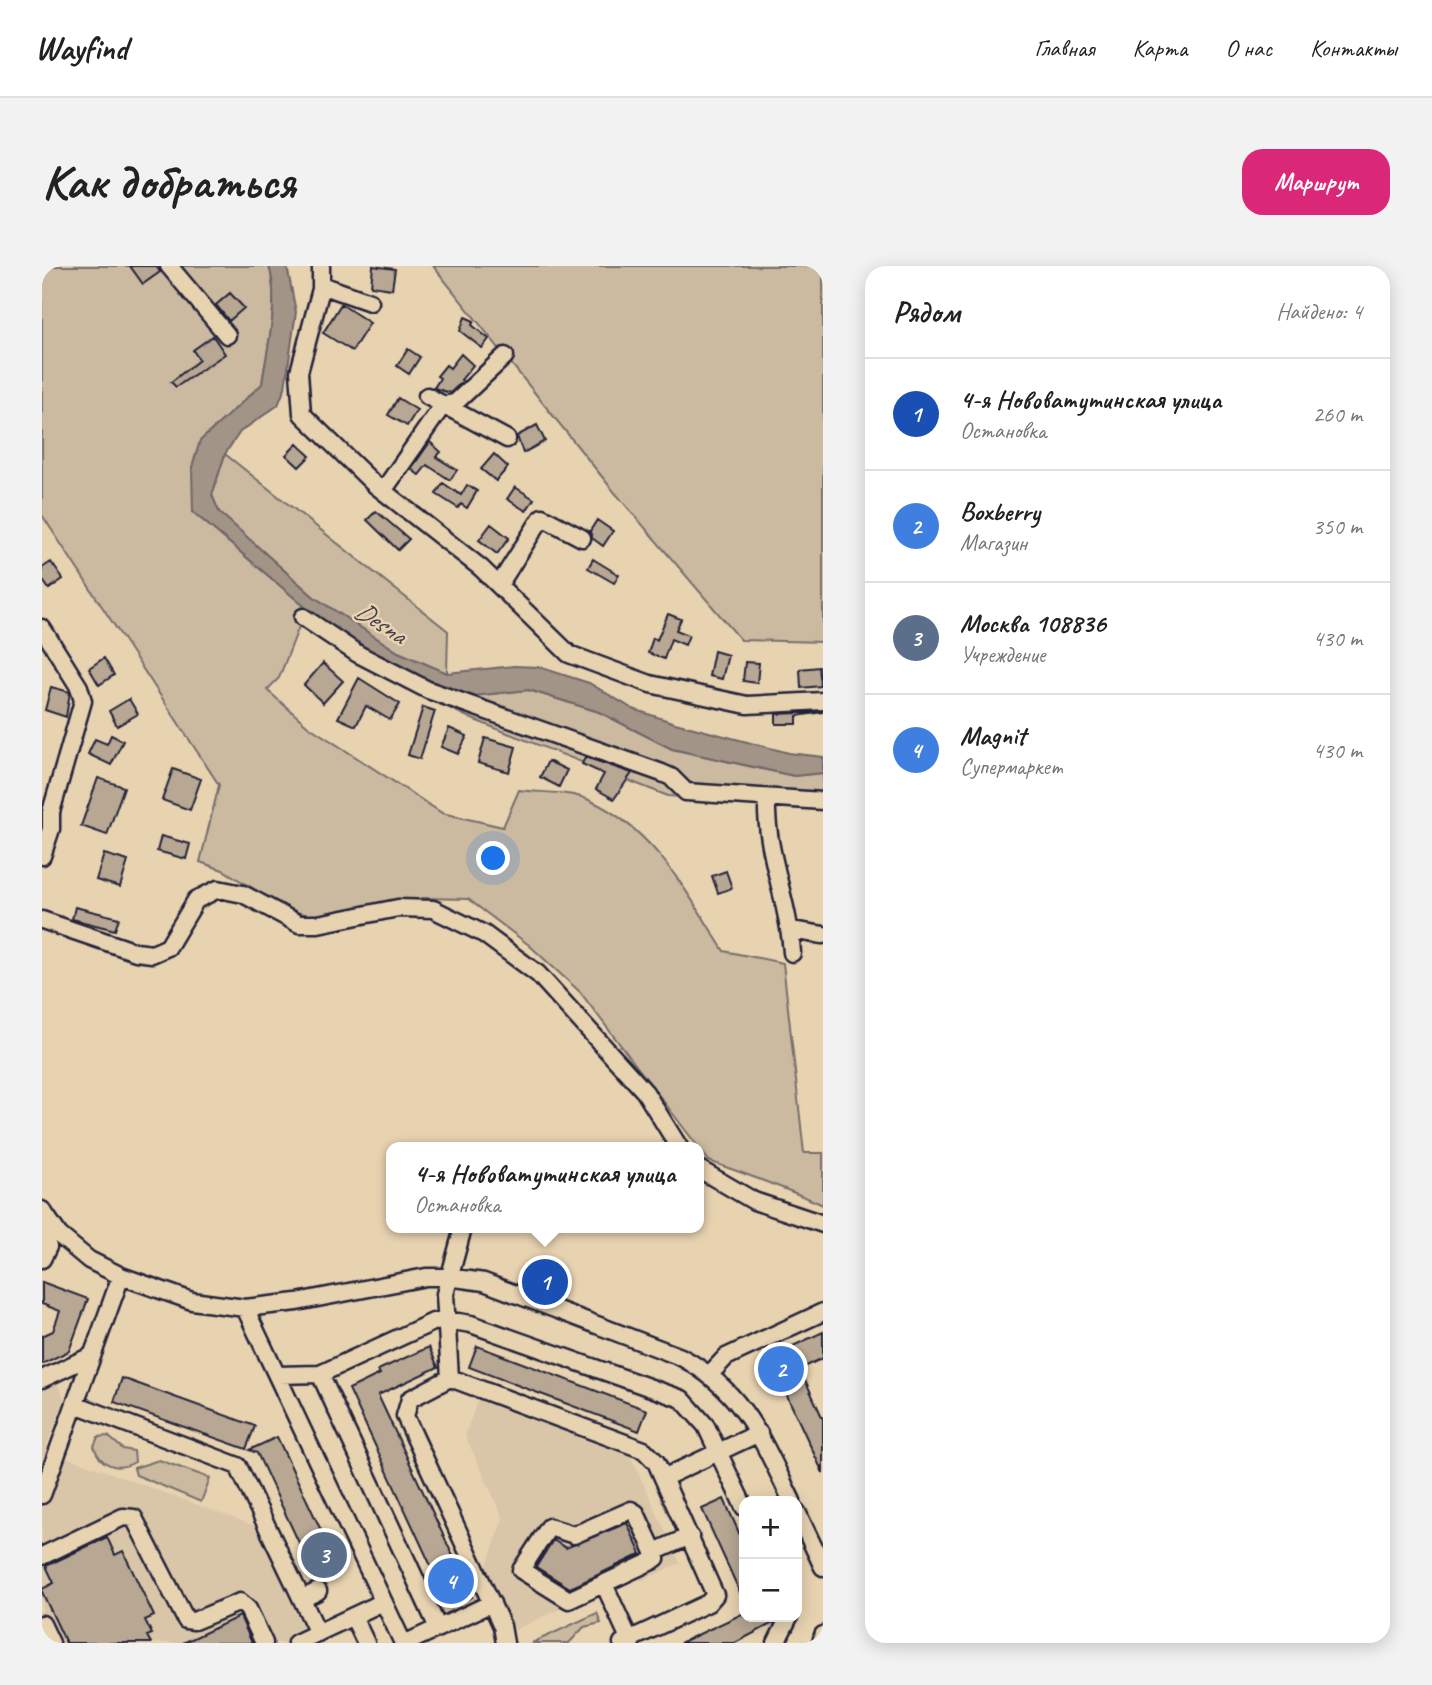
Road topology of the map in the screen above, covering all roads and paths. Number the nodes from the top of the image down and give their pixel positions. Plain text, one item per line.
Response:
1 (169, 266) edge
2 (321, 266) edge
3 (321, 285) junction
4 (370, 302) dead end
5 (228, 335) dead end
6 (505, 356) dead end
7 (427, 396) dead end
8 (443, 405) junction
9 (506, 439) dead end
10 (383, 491) junction
11 (582, 538) dead end
12 (499, 585) junction
13 (303, 617) dead end
14 (42, 628) edge
15 (823, 701) edge
16 (767, 800) junction
17 (823, 801) edge
18 (47, 809) edge
19 (42, 856) edge
20 (42, 920) edge
21 (790, 930) junction
22 (823, 935) edge
23 (792, 953) dead end
24 (676, 1142) edge
25 (704, 1172) edge
26 (42, 1210) edge
27 (823, 1224) edge
28 (42, 1233) edge
29 (461, 1233) edge
30 (42, 1259) edge
31 (121, 1276) junction
32 (448, 1277) junction
33 (245, 1308) junction
34 (823, 1312) edge
35 (446, 1320) junction
36 (91, 1356) junction
37 (320, 1374) junction
38 (709, 1374) junction
39 (277, 1375) junction
40 (450, 1378) junction
41 (42, 1380) edge
42 (75, 1404) junction
43 (759, 1433) junction
44 (719, 1452) junction
45 (663, 1478) junction
46 (42, 1495) edge
47 (739, 1496) edge
48 (790, 1496) edge
49 (802, 1523) edge
50 (690, 1536) junction
51 (654, 1552) junction
52 (42, 1556) edge
53 (823, 1567) edge
54 (604, 1584) junction
55 (318, 1591) dead end
56 (302, 1599) junction
57 (383, 1602) junction
58 (492, 1603) junction
59 (353, 1616) junction
60 (786, 1622) edge
61 (42, 1624) edge
62 (438, 1628) junction
63 (318, 1633) junction
64 (823, 1635) edge
65 (628, 1642) edge
66 (51, 1643) edge
67 (264, 1643) edge
68 (296, 1643) edge
69 (366, 1643) edge
70 (404, 1643) edge
71 (505, 1643) edge
72 (776, 1643) edge
73 (821, 1643) edge

1 - 5 street
2 - 3 street
3 - 4 street
3 - 10 street
6 - 8 street
7 - 8 street
8 - 9 street
8 - 10 street
10 - 12 street
11 - 12 street
12 - 15 street
13 - 16 street
14 - 18 street
16 - 17 street
16 - 21 street
18 - 19 street
20 - 24 street
21 - 22 street
21 - 23 street
25 - 27 street
26 - 31 street
28 - 30 street
29 - 32 street
31 - 33 street
31 - 36 street
32 - 33 street
32 - 35 street
32 - 38 street
33 - 39 street
34 - 38 street
35 - 37 street
35 - 40 street
35 - 44 street
36 - 41 street
36 - 42 street
37 - 39 street
37 - 62 street
38 - 43 street
39 - 57 street
40 - 45 street
40 - 58 street
42 - 46 street
42 - 56 street
43 - 44 street
43 - 48 street
44 - 45 street
44 - 47 street
45 - 50 street
49 - 53 street
50 - 51 street
50 - 65 street
51 - 54 street
51 - 54 street
52 - 67 street
54 - 65 street
55 - 56 street
56 - 63 street
57 - 59 street
57 - 70 street
58 - 62 street
58 - 71 street
59 - 63 street
59 - 69 street
60 - 72 street
61 - 66 street
62 - 70 street
63 - 68 street
64 - 73 street

